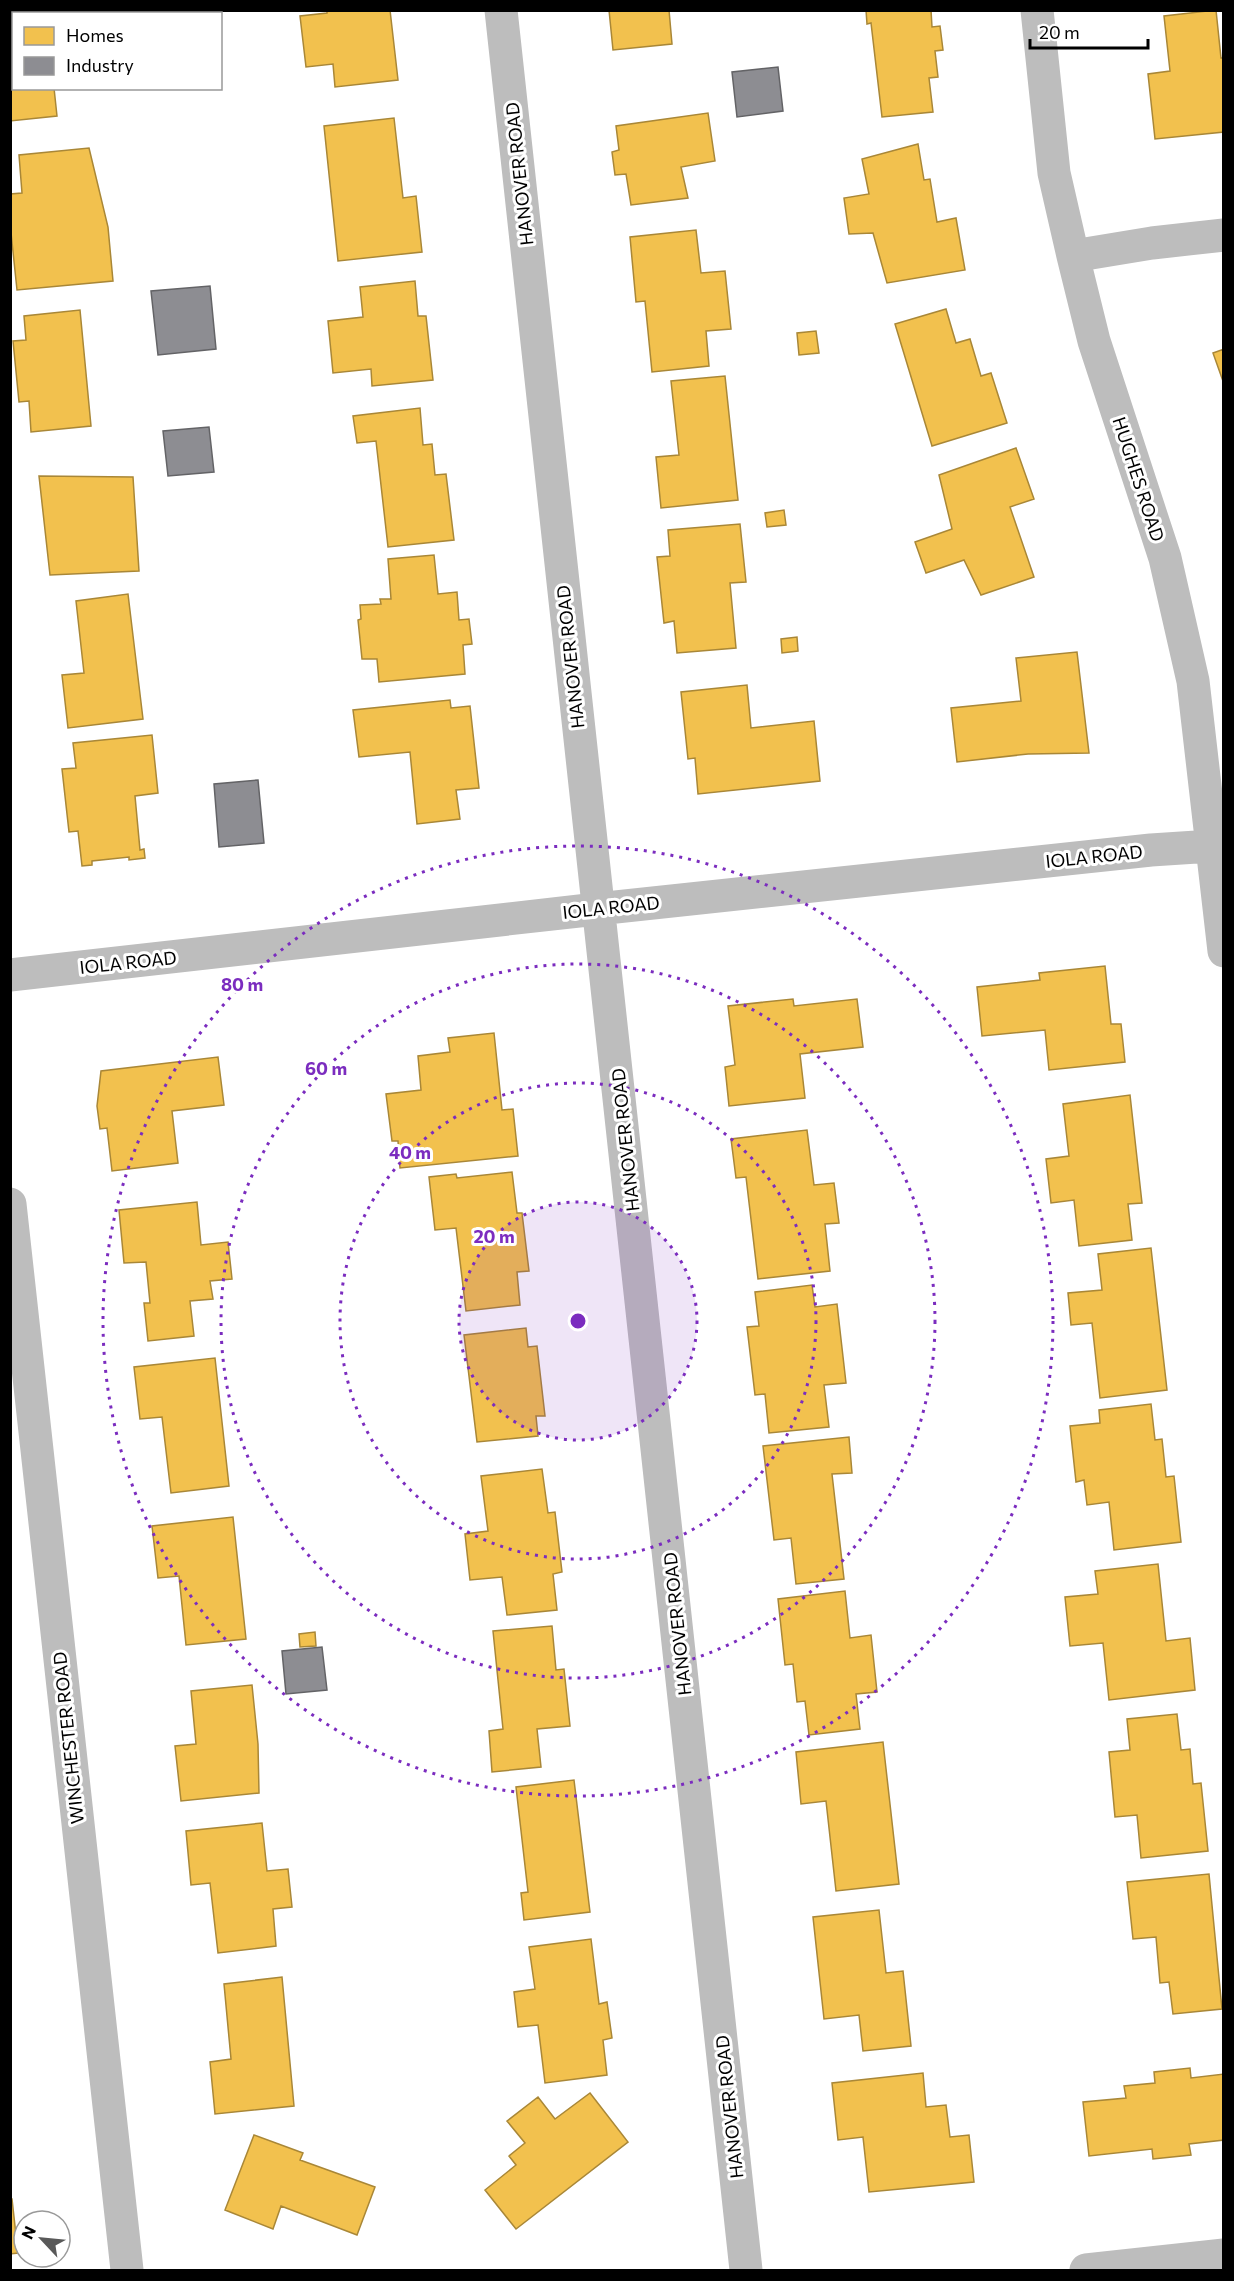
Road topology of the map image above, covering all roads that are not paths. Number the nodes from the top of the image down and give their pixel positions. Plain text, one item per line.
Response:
1 (501, 10) edge
2 (1037, 10) edge
3 (1224, 235) edge
4 (1073, 256) junction
5 (1212, 846) junction
6 (597, 909) junction
7 (1224, 951) edge
8 (10, 975) edge
9 (10, 1204) edge
10 (1224, 2255) edge
11 (127, 2271) edge
12 (746, 2271) edge
13 (1086, 2271) edge

1 - 6 street, HANOVER ROAD
2 - 4 street, HUGHES ROAD
3 - 4 street
4 - 5 street, HUGHES ROAD
5 - 6 street, IOLA ROAD
5 - 7 street, HUGHES ROAD
6 - 8 street, IOLA ROAD
6 - 12 street, HANOVER ROAD
9 - 11 street, WINCHESTER ROAD
10 - 13 street

